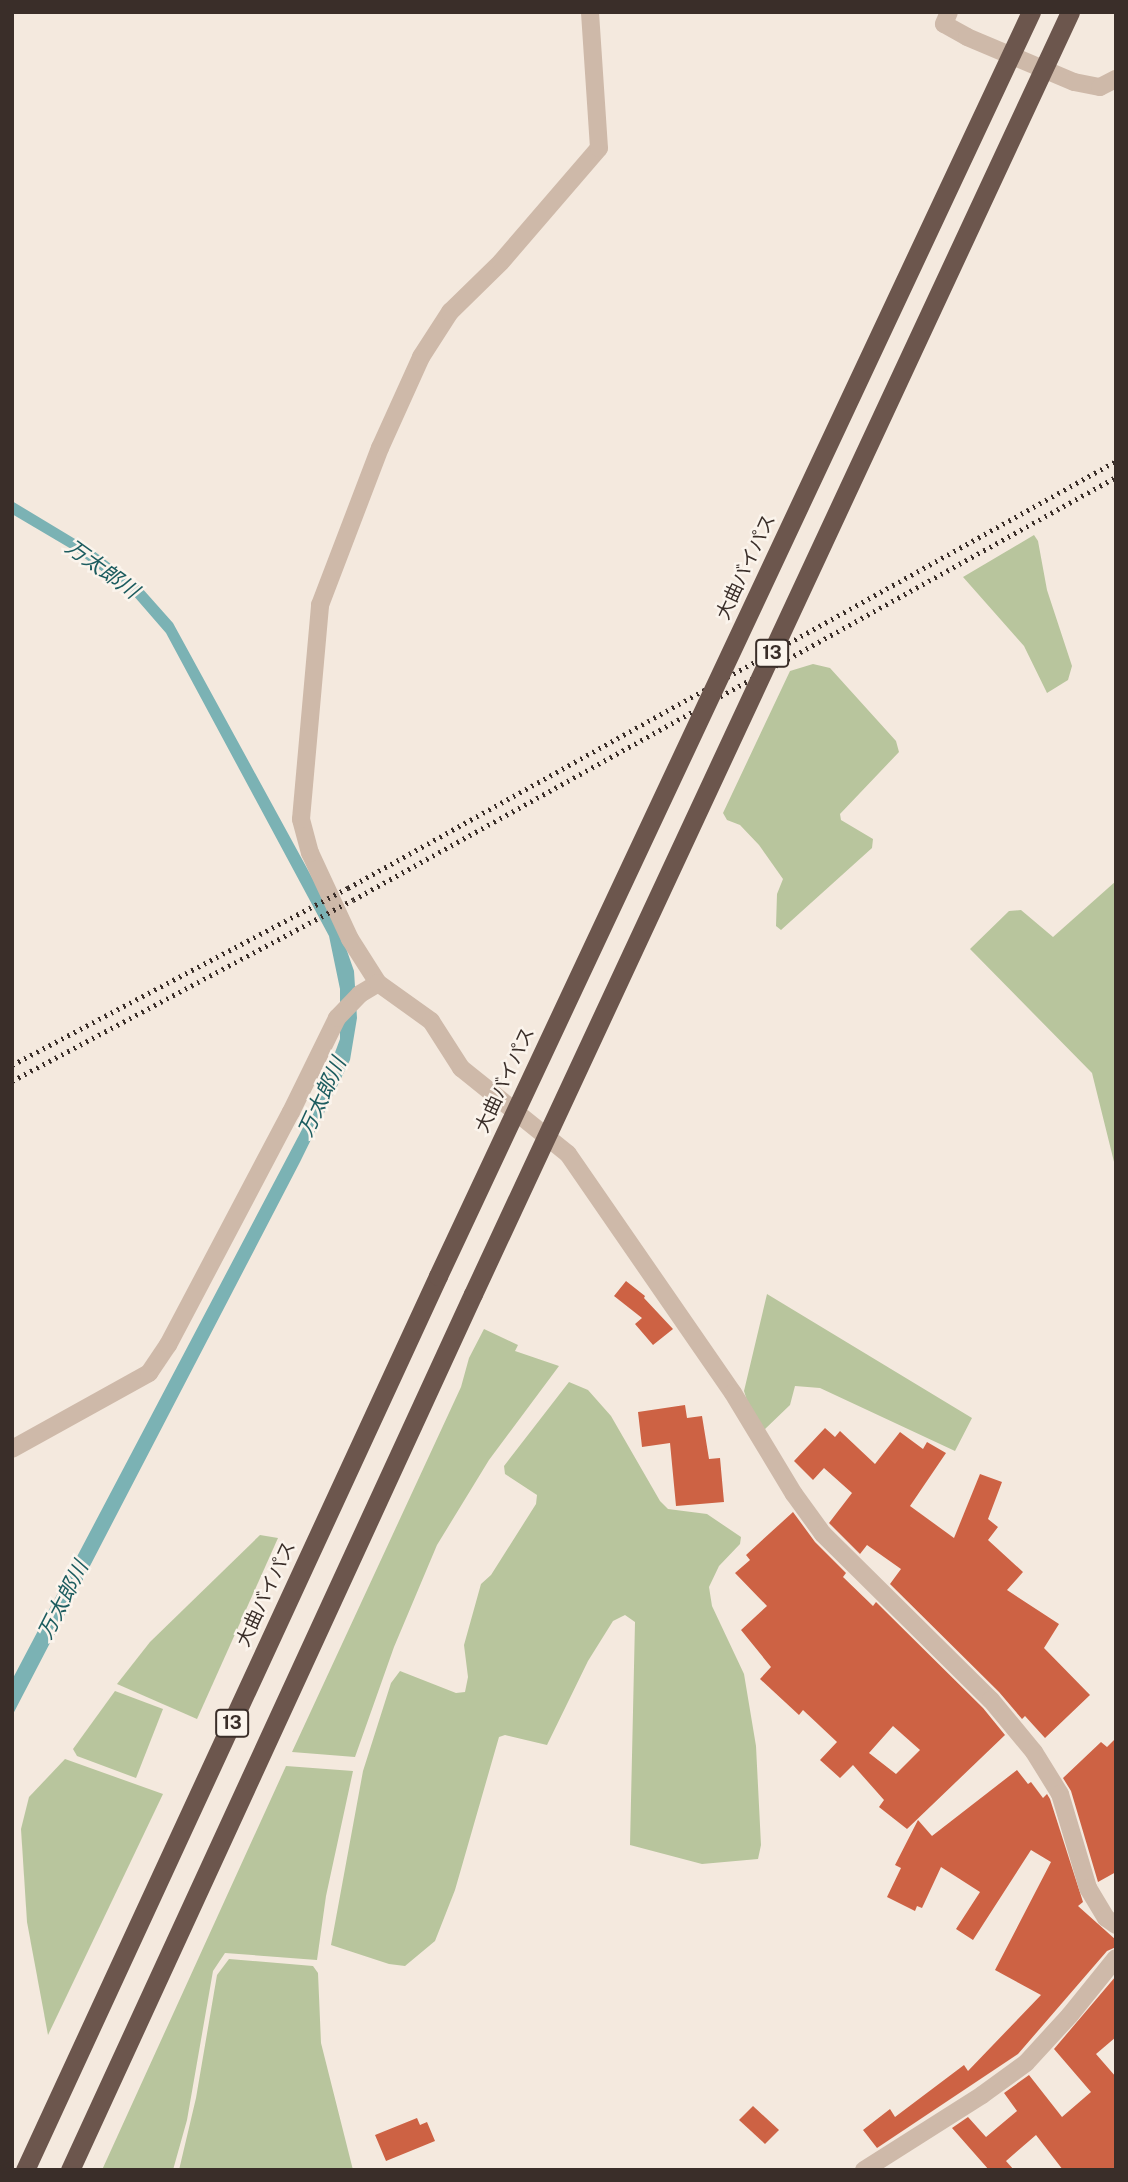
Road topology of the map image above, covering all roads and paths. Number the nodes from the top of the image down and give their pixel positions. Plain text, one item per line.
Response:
1 (590, 12) edge
2 (949, 12) edge
3 (1031, 12) edge
4 (1070, 12) edge
5 (1116, 79) edge
6 (378, 983) junction
7 (12, 1449) edge
8 (1113, 1918) edge
9 (1116, 1958) edge
10 (25, 2170) edge
11 (70, 2170) edge
12 (864, 2170) edge

1 - 6 street
2 - 5 street
3 - 10 highway, 大曲バイパス / 13, bridge
4 - 11 highway, 13, bridge
6 - 7 street
6 - 8 street
9 - 12 street

